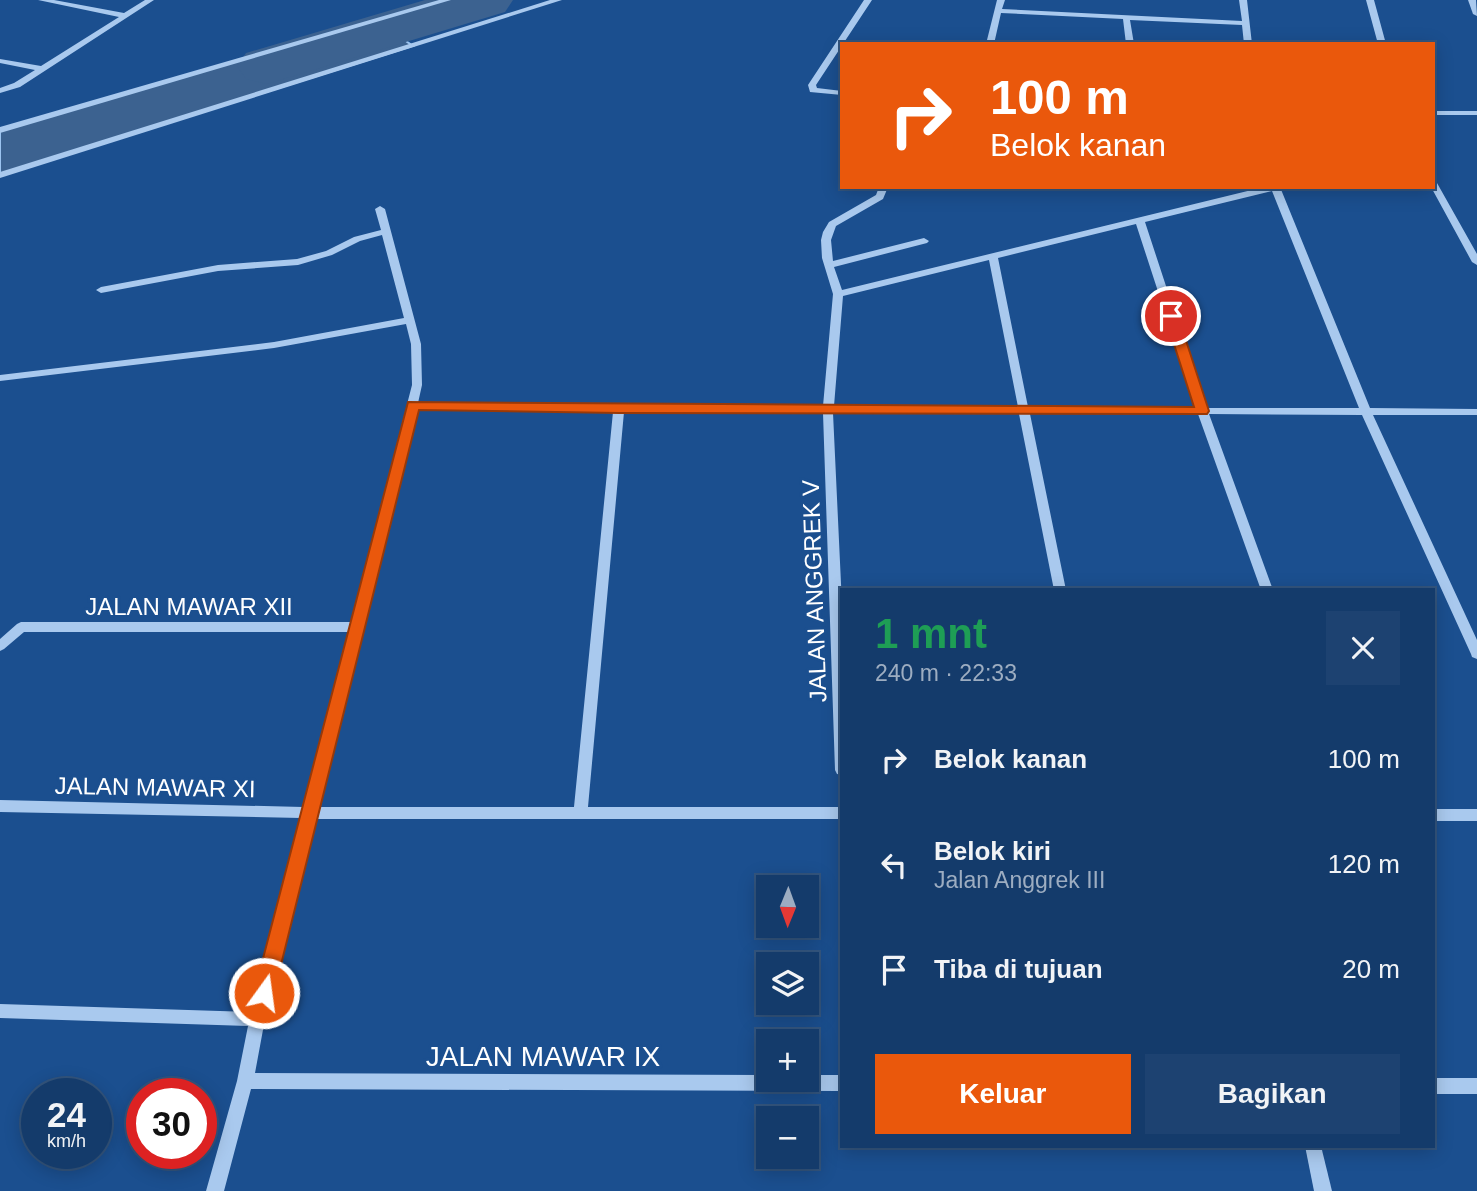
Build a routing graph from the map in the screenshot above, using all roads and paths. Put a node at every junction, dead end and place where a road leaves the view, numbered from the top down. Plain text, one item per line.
1 (42, 0) edge
2 (150, 0) edge
3 (447, 0) edge
4 (558, 0) edge
5 (868, 0) edge
6 (1001, 0) edge
7 (1243, 0) edge
8 (1370, 0) edge
9 (1472, 0) edge
10 (998, 11) junction
11 (1477, 14) edge
12 (126, 16) junction
13 (1126, 17) junction
14 (1246, 23) junction
15 (841, 42) edge
16 (990, 42) edge
17 (1130, 42) edge
18 (1248, 42) edge
19 (1381, 42) edge
20 (840, 43) edge
21 (0, 61) edge
22 (43, 69) junction
23 (0, 91) edge
24 (840, 93) edge
25 (1435, 113) edge
26 (1477, 113) edge
27 (0, 130) edge
28 (0, 175) edge
29 (1435, 187) edge
30 (883, 189) edge
31 (1267, 189) edge
32 (1276, 189) edge
33 (380, 209) dead end
34 (1140, 222) junction
35 (386, 231) junction
36 (924, 241) dead end
37 (993, 258) junction
38 (1477, 262) edge
39 (830, 265) junction
40 (101, 290) dead end
41 (838, 294) junction
42 (410, 320) junction
43 (0, 378) edge
44 (413, 405) junction
45 (619, 409) junction
46 (828, 410) junction
47 (1025, 410) junction
48 (1202, 411) junction
49 (1366, 412) junction
50 (1477, 412) edge
51 (1060, 588) edge
52 (1266, 588) edge
53 (357, 627) junction
54 (0, 646) edge
55 (1477, 654) edge
56 (840, 719) edge
57 (0, 806) edge
58 (310, 813) junction
59 (580, 813) junction
60 (840, 813) edge
61 (1435, 815) edge
62 (1477, 815) edge
63 (0, 1011) edge
64 (257, 1019) junction
65 (245, 1081) junction
66 (840, 1083) edge
67 (1435, 1086) edge
68 (1477, 1086) edge
69 (1313, 1148) edge
70 (215, 1191) edge
71 (1324, 1191) edge

1 - 12 street
2 - 12 street
3 - 27 street
4 - 28 street
5 - 15 street
6 - 10 street
7 - 14 street
8 - 19 street
9 - 11 street
10 - 13 street
10 - 16 street
12 - 22 street
13 - 14 street
13 - 17 street
14 - 18 street
20 - 24 street
21 - 22 street
22 - 23 street
25 - 26 street
29 - 38 street
30 - 39 street
31 - 34 street
32 - 49 street
33 - 35 street
34 - 37 street
34 - 48 street
35 - 40 street
35 - 42 street
36 - 39 street
37 - 41 street
37 - 47 street
39 - 41 street
41 - 46 street
42 - 43 street
42 - 44 street
44 - 45 street
44 - 53 street
45 - 46 street
45 - 59 street
46 - 47 street
46 - 56 street, JALAN ANGGREK V
47 - 48 street
47 - 51 street
48 - 49 street
48 - 52 street
49 - 50 street
49 - 55 street
53 - 54 street, JALAN MAWAR XII
53 - 58 street
57 - 58 street, JALAN MAWAR XI
58 - 59 street, JALAN MAWAR XI
58 - 64 street
59 - 60 street, JALAN MAWAR XI
61 - 62 street
63 - 64 street
64 - 65 street
65 - 66 street, JALAN MAWAR IX
65 - 70 street
67 - 68 street
69 - 71 street

